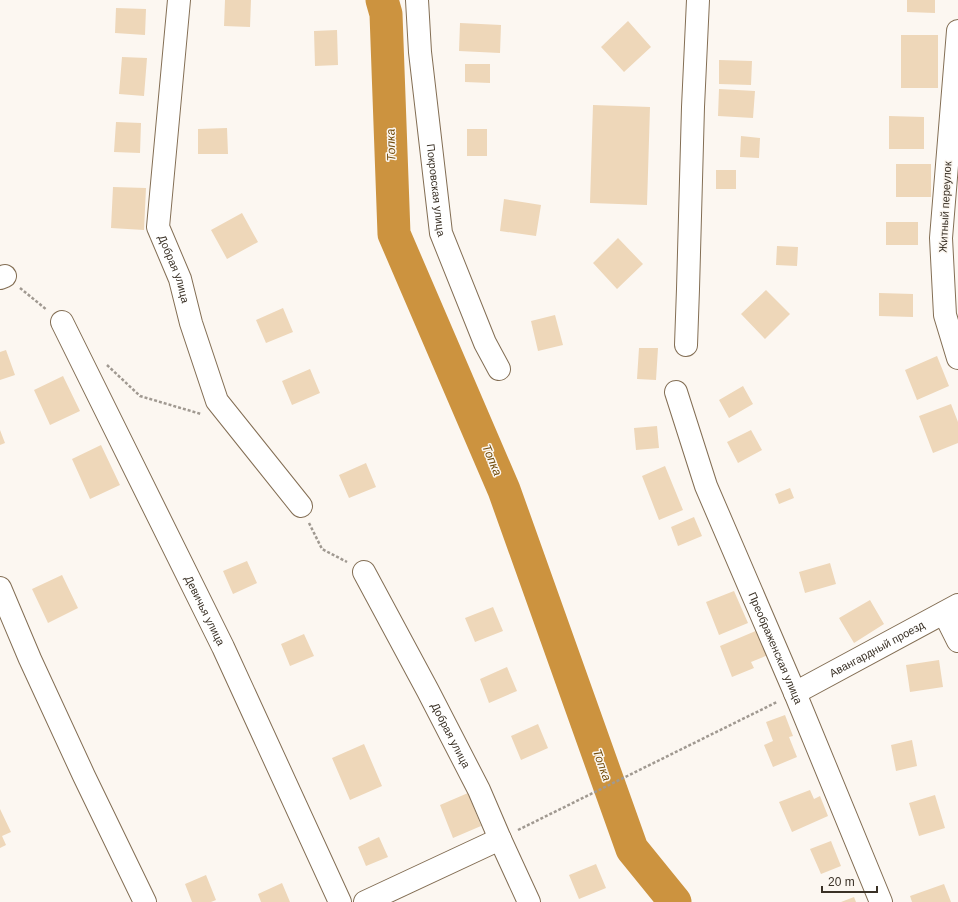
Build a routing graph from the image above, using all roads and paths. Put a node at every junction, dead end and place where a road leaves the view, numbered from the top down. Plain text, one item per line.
1 (179, 0) edge
2 (417, 0) edge
3 (698, 0) edge
4 (958, 31) edge
5 (62, 322) dead end
6 (686, 345) dead end
7 (958, 358) edge
8 (499, 369) dead end
9 (676, 392) dead end
10 (140, 396) dead end
11 (206, 416) dead end
12 (301, 506) joint
13 (364, 572) joint
14 (0, 588) edge
15 (951, 609) edge
16 (958, 641) edge
17 (795, 693) junction
18 (500, 839) junction
19 (145, 902) edge
20 (340, 902) edge
21 (364, 902) edge
22 (529, 902) edge
23 (881, 902) edge

1 - 12 street, Добрая улица
2 - 8 street, Покровская улица
3 - 6 street
4 - 7 street, Житный переулок
5 - 20 street, Девичья улица
9 - 17 street, Преображенская улица
10 - 11 path
12 - 13 path
13 - 18 street, Добрая улица
14 - 19 street
15 - 16 street
15 - 17 street, Авангардный проезд
17 - 18 path
17 - 23 street, Преображенская улица
18 - 21 street
18 - 22 street, Добрая улица

